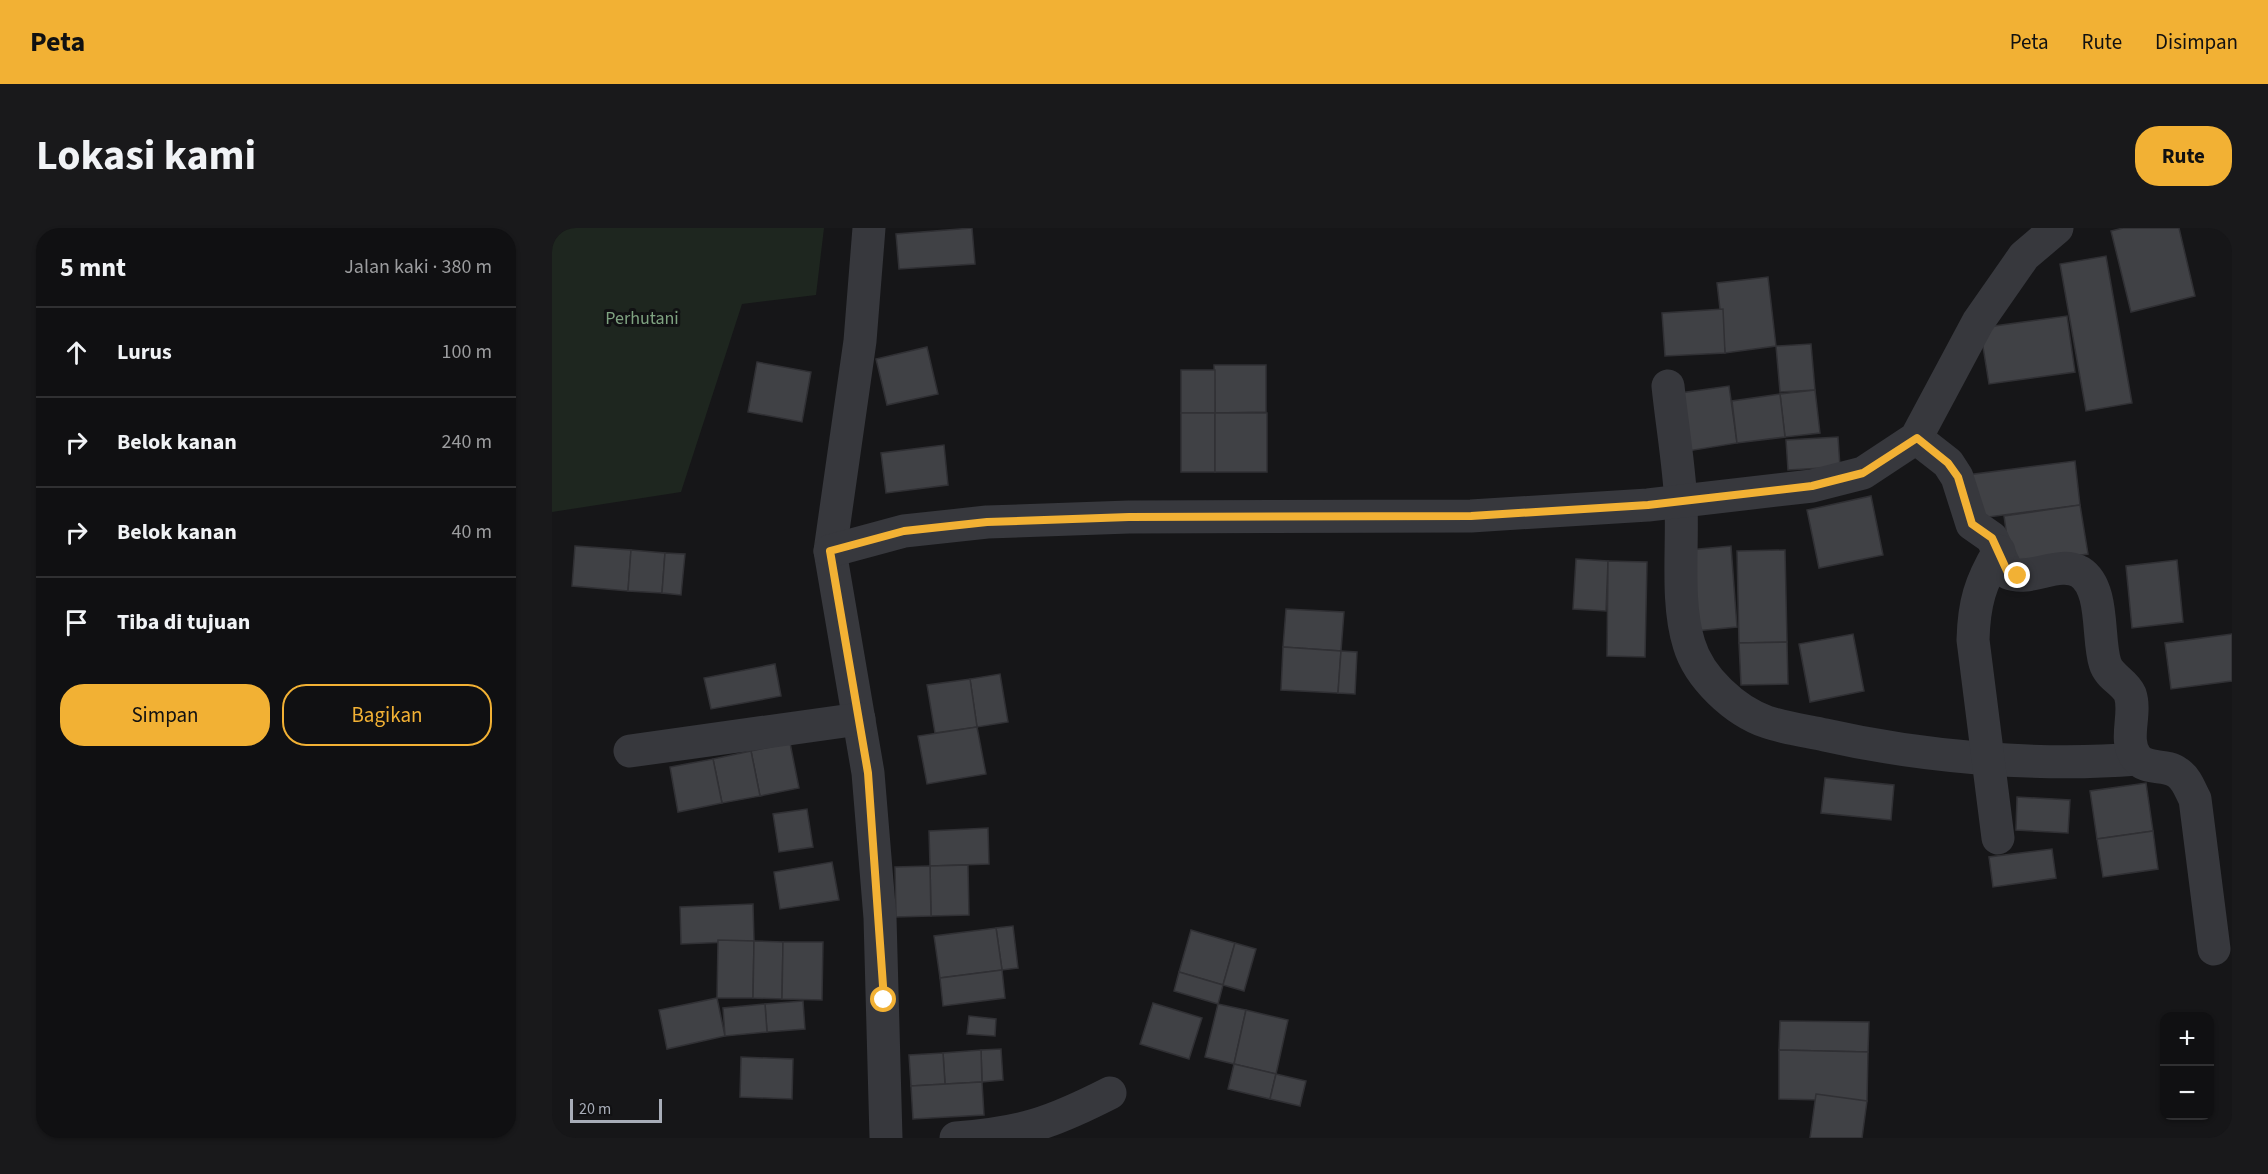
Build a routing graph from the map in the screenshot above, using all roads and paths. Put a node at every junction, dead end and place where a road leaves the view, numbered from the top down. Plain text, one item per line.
1 (869, 228) edge
2 (2057, 228) edge
3 (1668, 386) dead end
4 (1917, 438) junction
5 (1681, 501) junction
6 (830, 551) junction
7 (1999, 551) junction
8 (859, 719) junction
9 (630, 751) dead end
10 (1986, 757) junction
11 (2137, 759) junction
12 (1998, 838) dead end
13 (2214, 949) dead end
14 (1110, 1093) dead end
15 (886, 1138) edge
16 (956, 1138) edge

1 - 6 street
2 - 4 street
3 - 5 street
4 - 5 street
4 - 7 street
5 - 6 street
5 - 10 street
6 - 8 street
7 - 10 street
7 - 11 street
8 - 9 street
8 - 15 street
10 - 11 street
10 - 12 street
11 - 13 street
14 - 16 street

